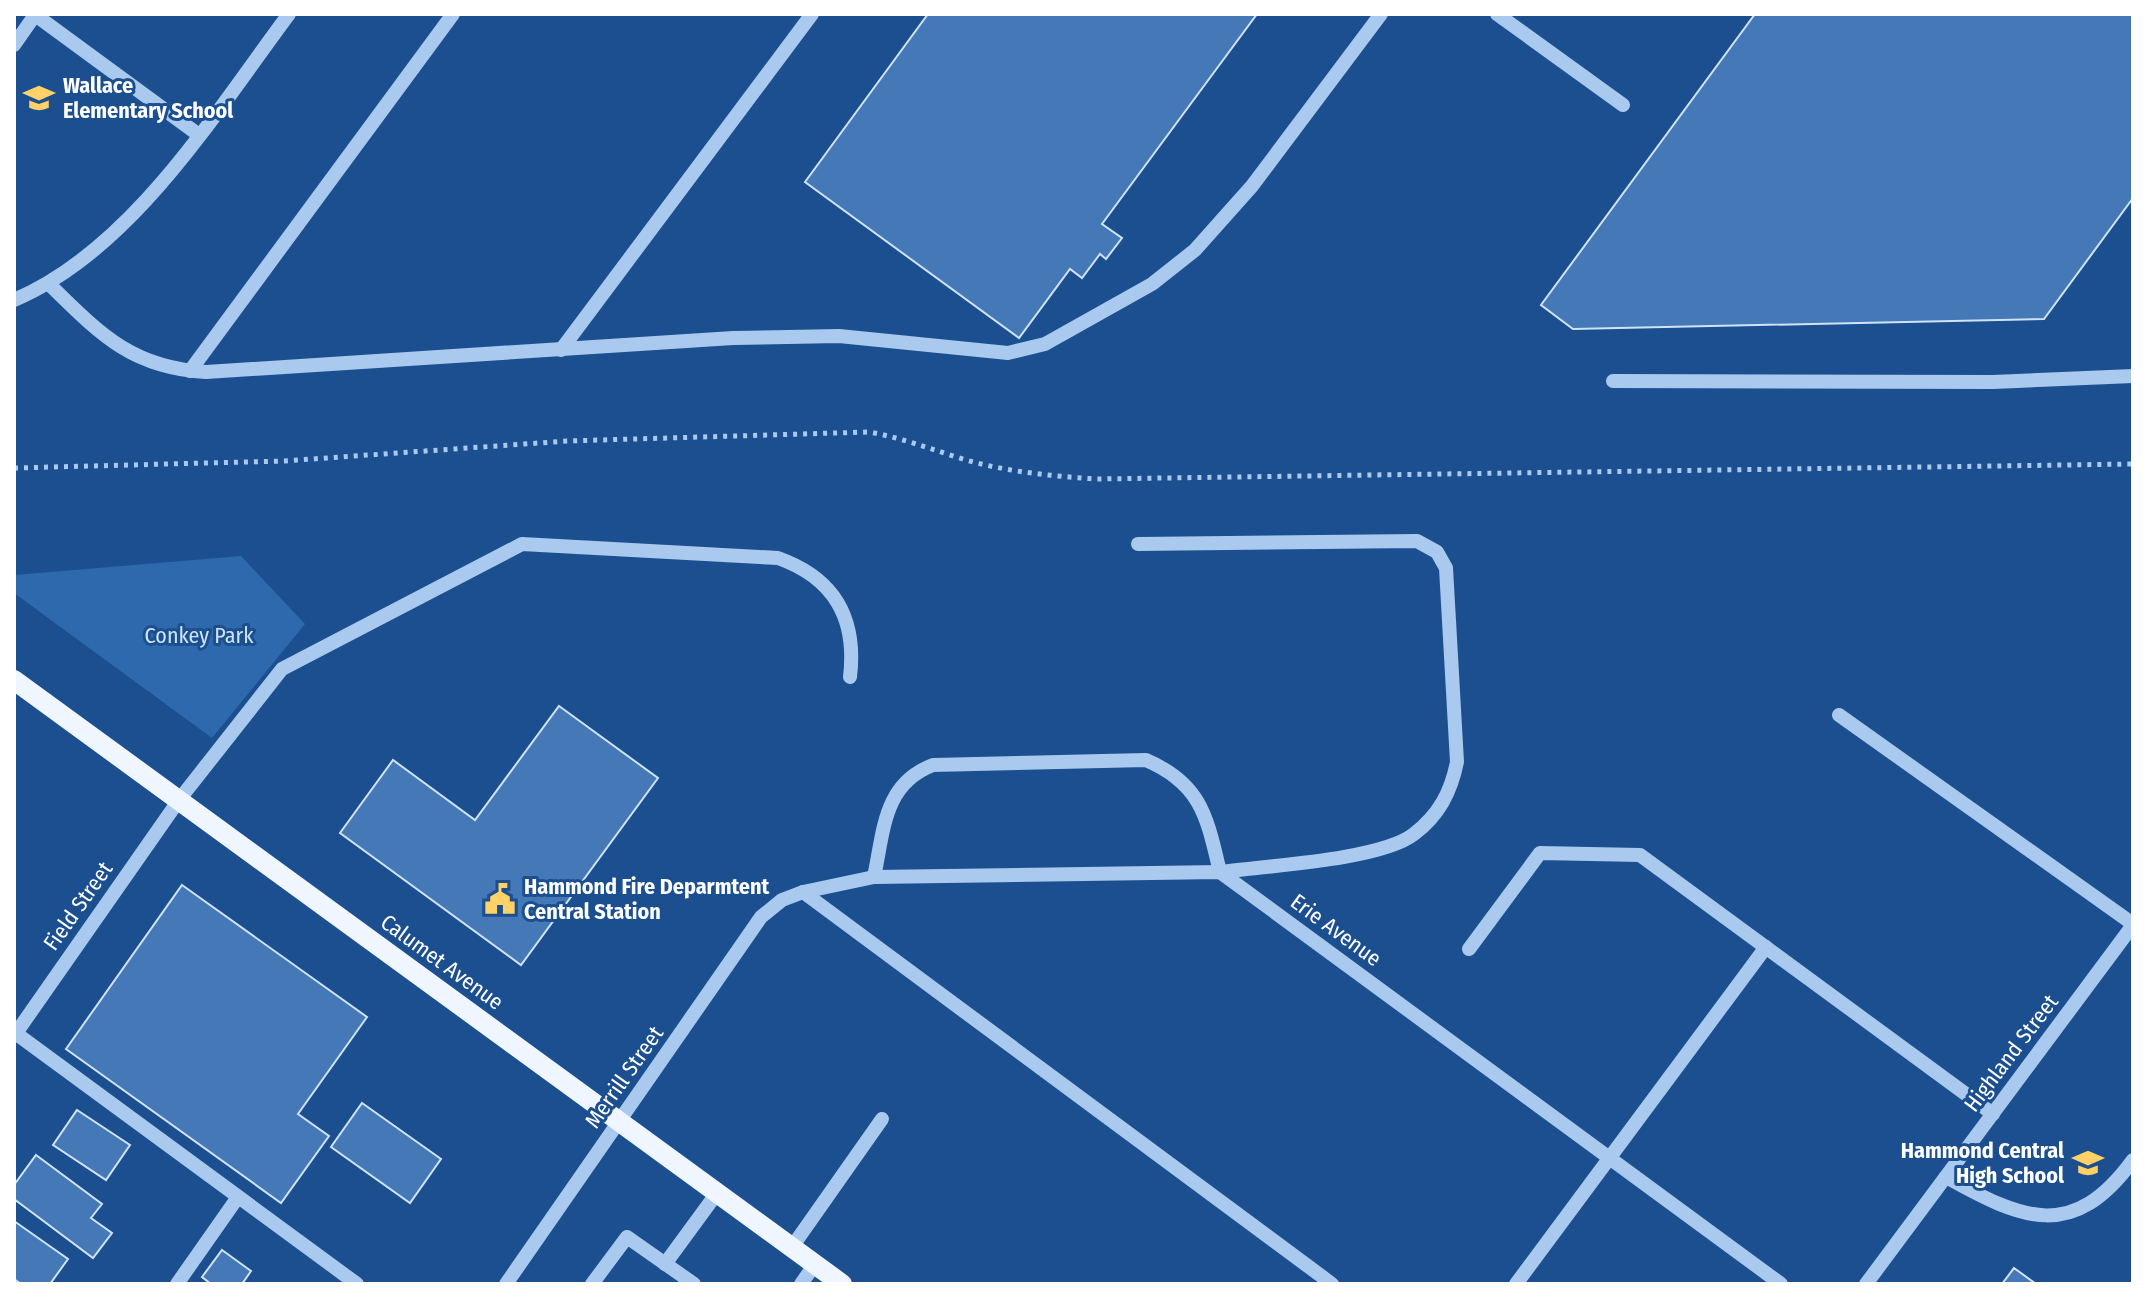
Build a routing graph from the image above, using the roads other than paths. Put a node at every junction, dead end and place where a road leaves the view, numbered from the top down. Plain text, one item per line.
1 (289, 14) edge
2 (453, 14) edge
3 (812, 14) edge
4 (1381, 14) edge
5 (1497, 14) edge
6 (35, 15) edge
7 (14, 45) edge
8 (1623, 105) dead end
9 (199, 135) junction
10 (50, 285) junction
11 (14, 300) edge
12 (561, 350) junction
13 (190, 371) junction
14 (2133, 376) edge
15 (1613, 381) dead end
16 (1138, 544) dead end
17 (850, 677) dead end
18 (16, 687) edge
19 (1839, 715) dead end
20 (179, 800) junction
21 (1220, 872) junction
22 (874, 877) junction
23 (803, 892) junction
24 (2133, 925) edge
25 (1766, 947) junction
26 (1469, 949) dead end
27 (15, 1034) edge
28 (1993, 1114) junction
29 (882, 1119) dead end
30 (620, 1122) junction
31 (1610, 1158) junction
32 (2133, 1160) edge
33 (1946, 1177) junction
34 (717, 1193) junction
35 (238, 1197) junction
36 (792, 1247) junction
37 (665, 1264) junction
38 (815, 1264) junction
39 (510, 1282) edge
40 (177, 1284) edge
41 (357, 1284) edge
42 (592, 1284) edge
43 (694, 1284) edge
44 (801, 1284) edge
45 (842, 1284) edge
46 (1332, 1284) edge
47 (1516, 1284) edge
48 (1781, 1284) edge
49 (1866, 1284) edge

1 - 9 street
2 - 13 street
3 - 12 street
4 - 12 street
5 - 8 street
6 - 7 street
6 - 9 street
9 - 10 street
10 - 11 street
10 - 13 street
12 - 13 street
14 - 15 street
16 - 21 street
17 - 20 street, Field Street
18 - 20 main road, Calumet Avenue
19 - 24 street
20 - 27 street, Field Street
20 - 30 main road, Calumet Avenue
21 - 22 street
21 - 22 street
21 - 31 street, Erie Avenue
22 - 23 street
23 - 30 street, Merrill Street
23 - 46 street
24 - 28 street, Highland Street
25 - 26 street
25 - 28 street
25 - 31 street
27 - 35 street
28 - 33 street, Highland Street
29 - 36 street
30 - 34 main road, Calumet Avenue
30 - 39 street, Merrill Street
31 - 47 street
31 - 48 street, Erie Avenue
32 - 33 street
33 - 49 street, Highland Street
34 - 36 main road, Calumet Avenue
34 - 37 street
35 - 40 street
35 - 41 street
36 - 38 main road, Calumet Avenue
37 - 42 street
37 - 43 street
38 - 44 street
38 - 45 main road, Calumet Avenue

